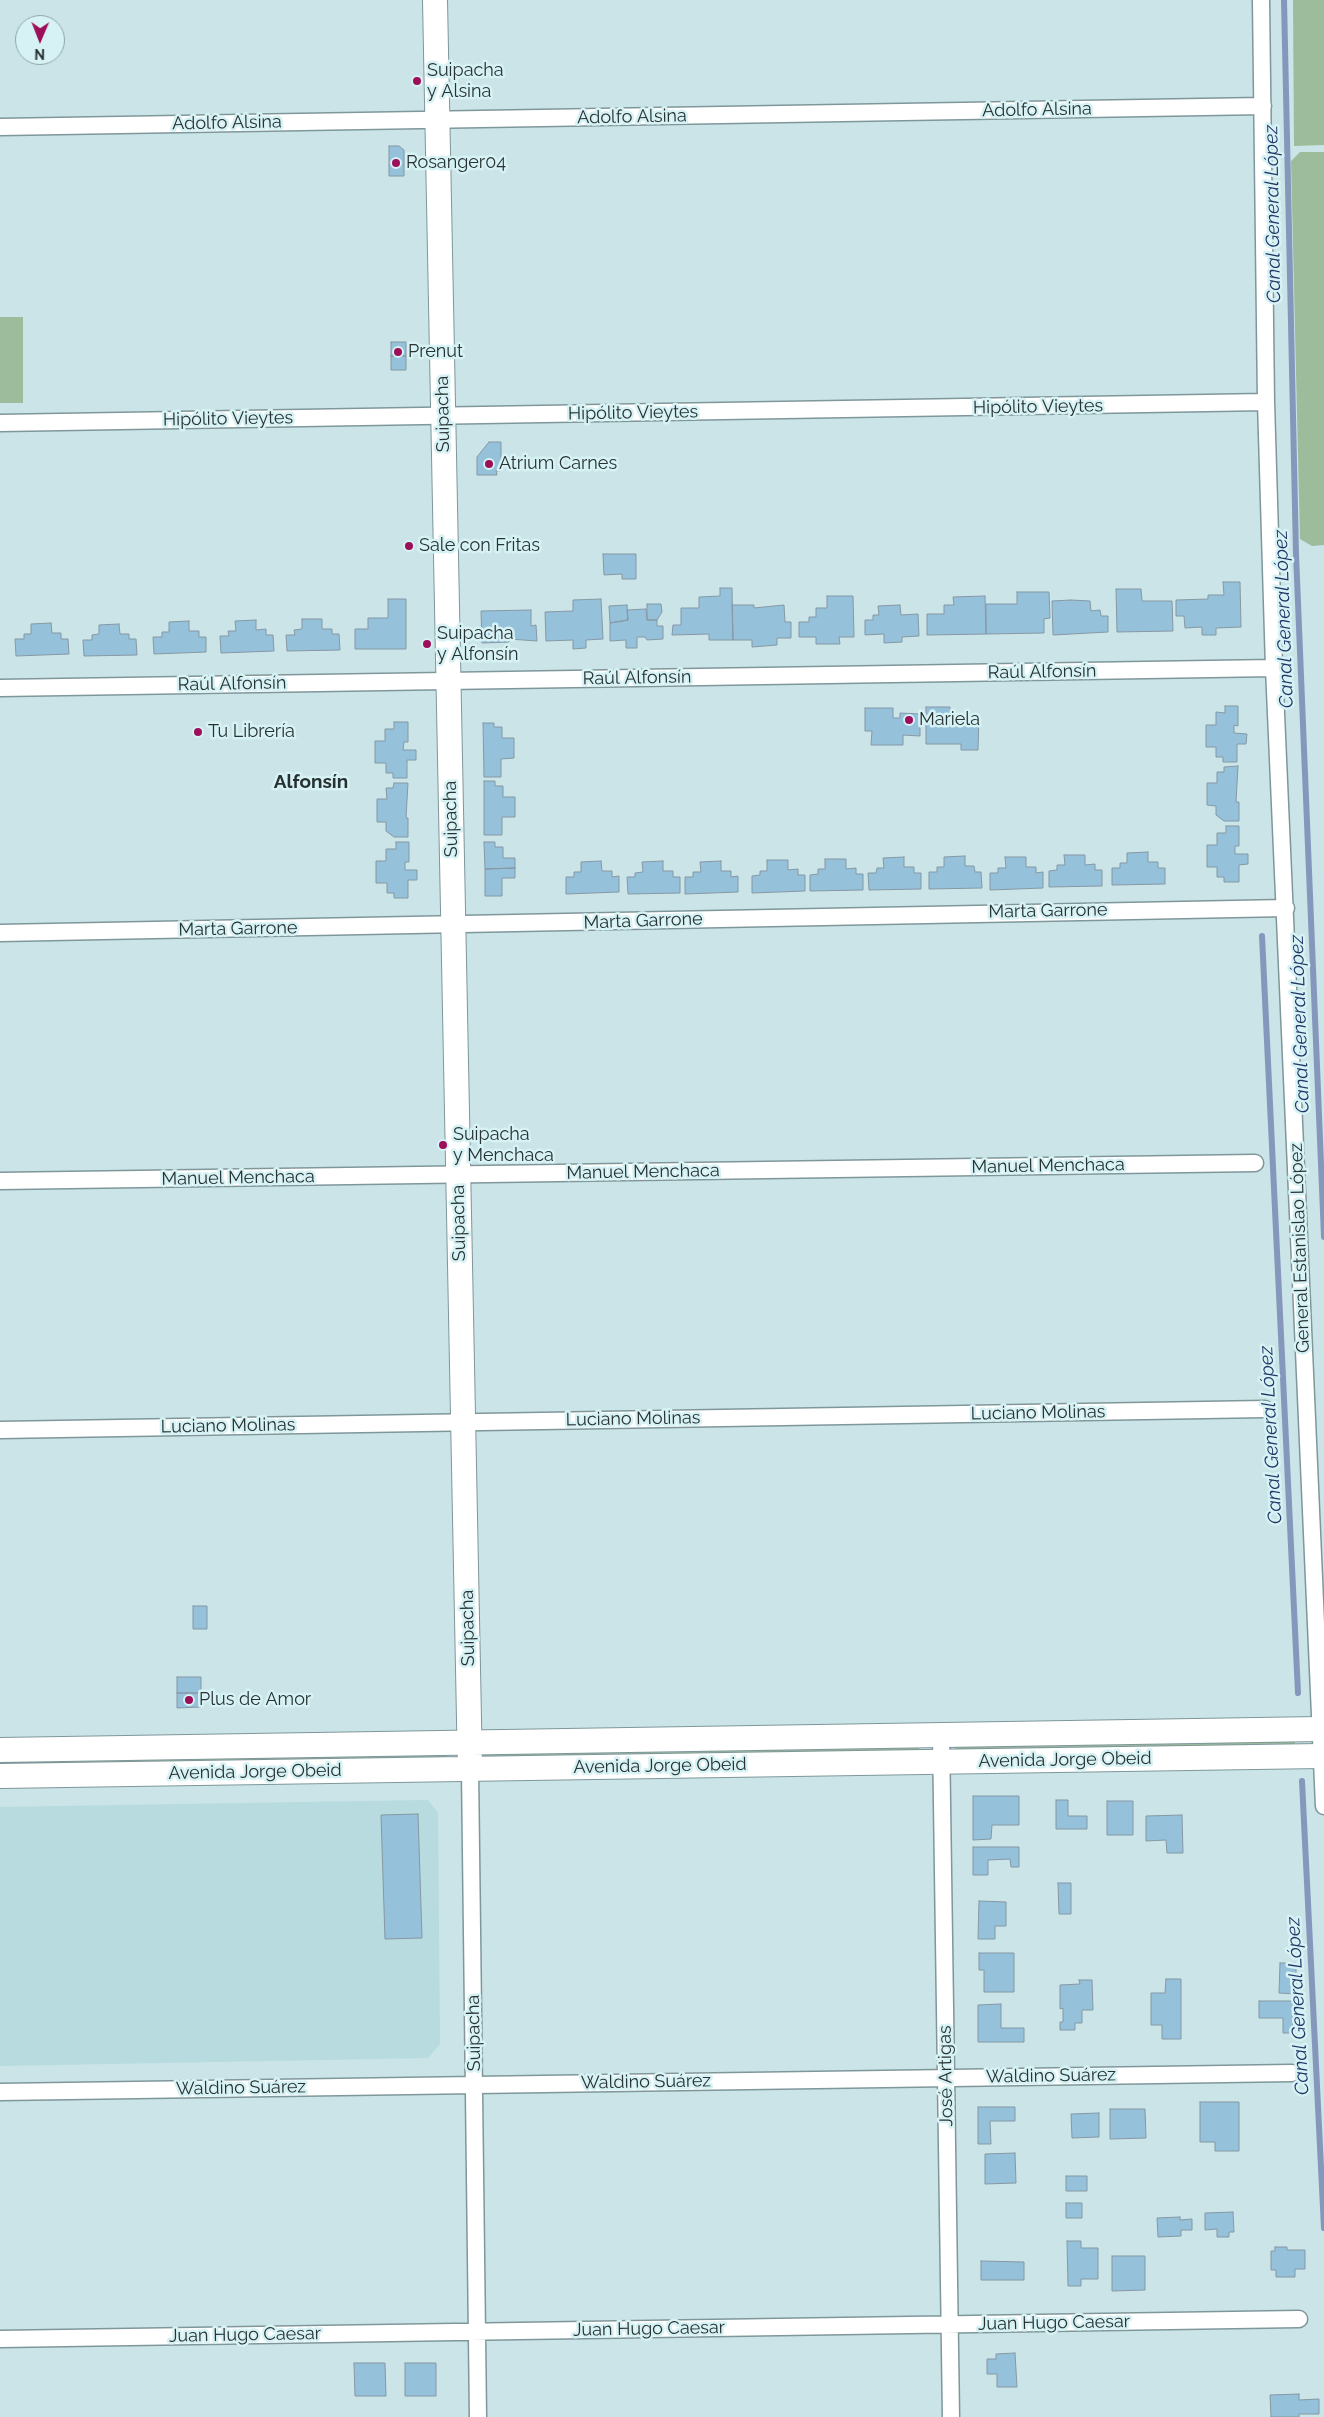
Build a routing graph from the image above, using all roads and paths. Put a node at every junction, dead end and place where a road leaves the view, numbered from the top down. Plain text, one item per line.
1 (435, 0) edge
2 (1261, 0) edge
3 (1264, 106) junction
4 (437, 120) junction
5 (0, 127) edge
6 (1266, 402) junction
7 (443, 416) junction
8 (0, 423) edge
9 (1274, 668) junction
10 (448, 681) junction
11 (0, 688) edge
12 (1286, 908) junction
13 (453, 926) junction
14 (0, 933) edge
15 (1255, 1163) dead end
16 (458, 1174) junction
17 (0, 1181) edge
18 (1265, 1409) dead end
19 (464, 1422) junction
20 (0, 1430) edge
21 (1320, 1729) junction
22 (941, 1735) junction
23 (470, 1743) junction
24 (0, 1750) edge
25 (1321, 1756) junction
26 (941, 1762) junction
27 (470, 1769) junction
28 (0, 1776) edge
29 (1324, 1806) edge
30 (1292, 2072) dead end
31 (946, 2078) junction
32 (474, 2085) junction
33 (0, 2092) edge
34 (1299, 2319) dead end
35 (950, 2324) junction
36 (477, 2331) junction
37 (0, 2339) edge
38 (478, 2417) edge
39 (951, 2417) edge

1 - 4 main road, Suipacha
2 - 3 street, General Estanislao López
3 - 4 street, Adolfo Alsina
3 - 6 street, General Estanislao López
4 - 5 street, Adolfo Alsina
4 - 7 main road, Suipacha
6 - 7 street, Hipólito Vieytes
6 - 9 street, General Estanislao López
7 - 8 street, Hipólito Vieytes
7 - 10 main road, Suipacha
9 - 10 street, Raúl Alfonsín
9 - 12 street, General Estanislao López
10 - 11 street, Raúl Alfonsín
10 - 13 main road, Suipacha
12 - 13 street, Marta Garrone
12 - 21 street, General Estanislao López
13 - 14 street, Marta Garrone
13 - 16 main road, Suipacha
15 - 16 street, Manuel Menchaca
16 - 17 street, Manuel Menchaca
16 - 19 main road, Suipacha
18 - 19 street, Luciano Molinas
19 - 20 street, Luciano Molinas
19 - 23 main road, Suipacha
21 - 22 main road, Avenida Jorge Obeid
21 - 25 street, General Estanislao López
22 - 23 main road, Avenida Jorge Obeid
22 - 26 street, José Artigas
23 - 24 main road, Avenida Jorge Obeid
23 - 27 main road, Suipacha
25 - 26 main road, Avenida Jorge Obeid
25 - 29 street, General Estanislao López
26 - 27 main road, Avenida Jorge Obeid
26 - 31 street, José Artigas
27 - 28 main road, Avenida Jorge Obeid
27 - 32 street, Suipacha
30 - 31 street, Waldino Suárez
31 - 32 street, Waldino Suárez
31 - 35 street, José Artigas
32 - 33 street, Waldino Suárez
32 - 36 street, Suipacha
34 - 35 street, Juan Hugo Caesar
35 - 36 street, Juan Hugo Caesar
35 - 39 street, José Artigas
36 - 37 street, Juan Hugo Caesar
36 - 38 street, Suipacha

